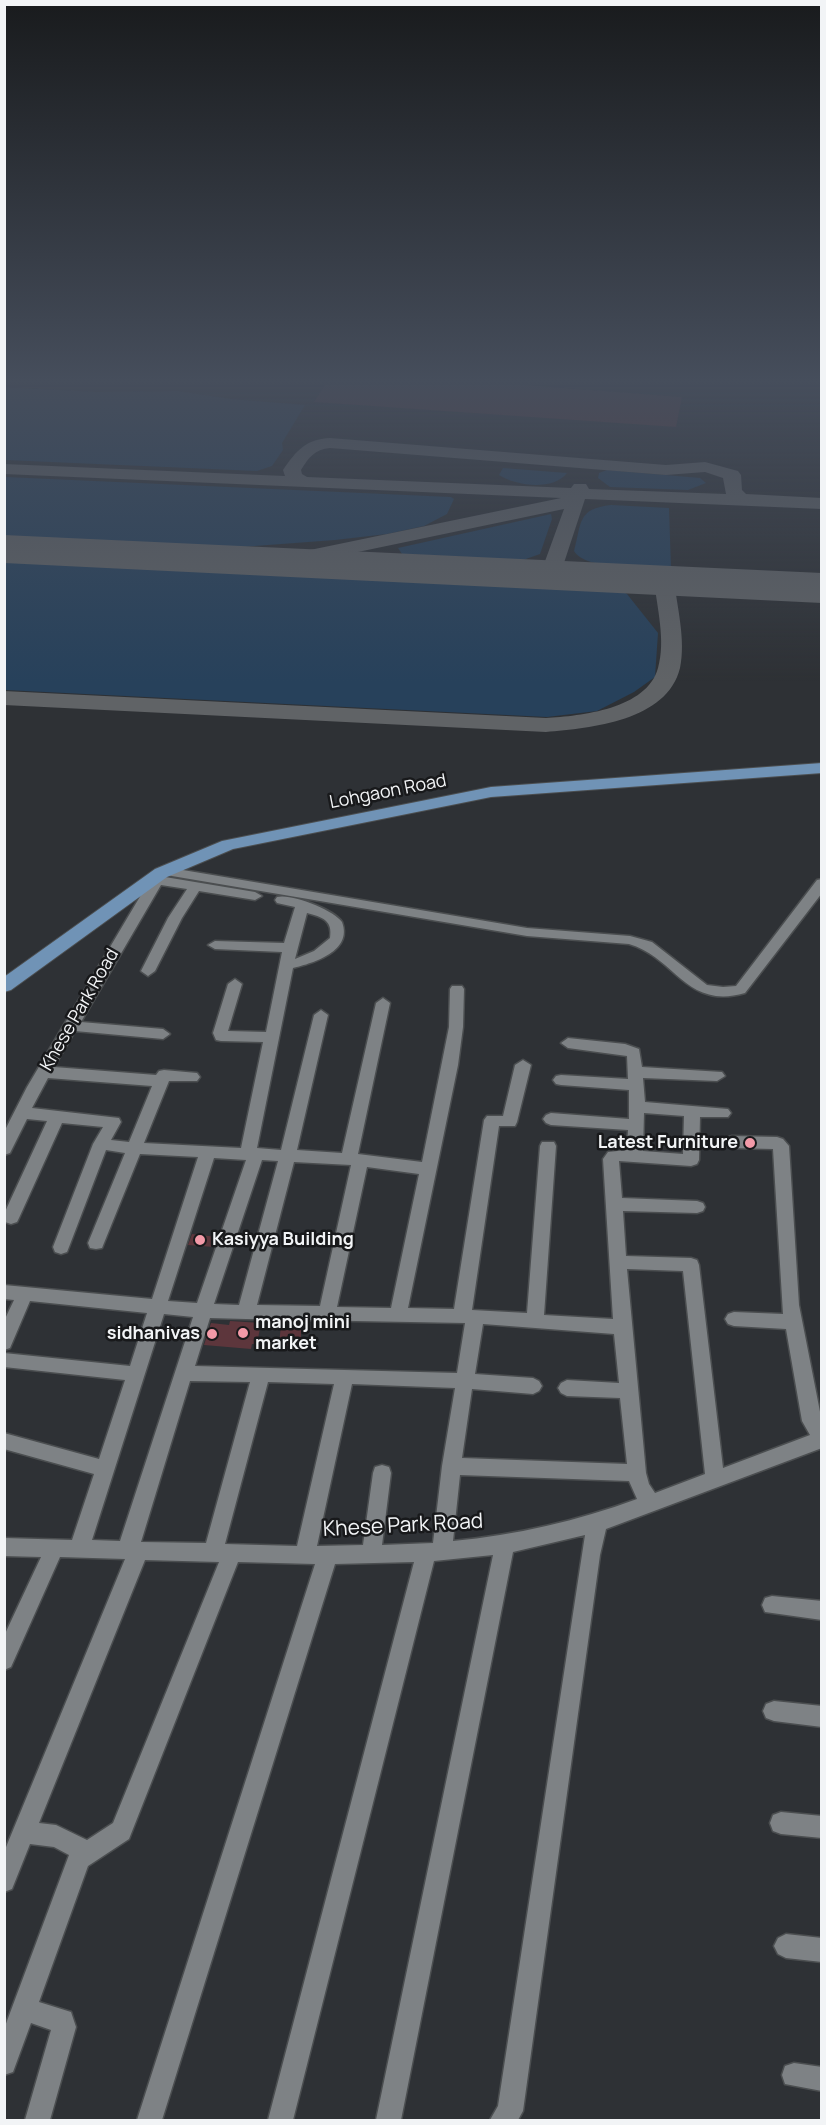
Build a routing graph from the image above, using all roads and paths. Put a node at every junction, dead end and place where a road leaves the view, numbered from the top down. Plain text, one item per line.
1 (822, 768) edge
2 (161, 875) junction
3 (822, 883) edge
4 (195, 887) junction
5 (302, 908) junction
6 (215, 945) dead end
7 (290, 948) junction
8 (287, 965) junction
9 (148, 971) dead end
10 (235, 984) dead end
11 (4, 986) edge
12 (457, 989) dead end
13 (382, 1003) dead end
14 (321, 1015) dead end
15 (70, 1026) junction
16 (163, 1034) dead end
17 (273, 1037) junction
18 (568, 1043) dead end
19 (523, 1065) dead end
20 (44, 1072) junction
21 (717, 1076) dead end
22 (192, 1077) dead end
23 (636, 1078) junction
24 (561, 1080) dead end
25 (161, 1082) junction
26 (636, 1107) junction
27 (692, 1110) junction
28 (22, 1113) junction
29 (723, 1113) dead end
30 (57, 1116) junction
31 (551, 1119) dead end
32 (635, 1125) junction
33 (732, 1142) dead end
34 (101, 1144) junction
35 (548, 1146) dead end
36 (134, 1148) junction
37 (4, 1149) edge
38 (208, 1152) junction
39 (252, 1154) junction
40 (287, 1156) junction
41 (635, 1156) junction
42 (354, 1160) junction
43 (430, 1169) junction
44 (613, 1204) junction
45 (697, 1207) dead end
46 (11, 1218) dead end
47 (96, 1243) dead end
48 (61, 1247) dead end
49 (618, 1262) junction
50 (4, 1292) edge
51 (25, 1294) junction
52 (158, 1308) junction
53 (204, 1311) junction
54 (246, 1312) junction
55 (327, 1312) junction
56 (398, 1314) junction
57 (469, 1316) junction
58 (734, 1319) dead end
59 (535, 1321) junction
60 (793, 1322) junction
61 (622, 1327) junction
62 (4, 1343) edge
63 (4, 1360) edge
64 (185, 1373) junction
65 (136, 1374) junction
66 (261, 1374) junction
67 (345, 1376) junction
68 (464, 1380) junction
69 (532, 1386) dead end
70 (567, 1388) dead end
71 (628, 1391) junction
72 (821, 1440) edge
73 (4, 1441) edge
74 (451, 1466) junction
75 (105, 1469) junction
76 (382, 1473) dead end
77 (637, 1473) junction
78 (715, 1479) junction
79 (650, 1502) junction
80 (597, 1523) junction
81 (505, 1545) junction
82 (4, 1547) edge
83 (54, 1549) junction
84 (79, 1549) junction
85 (133, 1550) junction
86 (434, 1552) junction
87 (222, 1553) junction
88 (328, 1554) junction
89 (305, 1555) junction
90 (371, 1555) junction
91 (772, 1605) dead end
92 (822, 1611) edge
93 (4, 1660) edge
94 (774, 1711) dead end
95 (822, 1717) edge
96 (781, 1822) dead end
97 (822, 1827) edge
98 (24, 1832) junction
99 (86, 1851) junction
100 (4, 1881) edge
101 (786, 1946) dead end
102 (822, 1950) edge
103 (24, 2009) junction
104 (4, 2063) edge
105 (795, 2075) dead end
106 (822, 2079) edge
107 (38, 2121) edge
108 (150, 2121) edge
109 (281, 2121) edge
110 (389, 2121) edge
111 (503, 2121) edge

1 - 2 main road, Lohgaon Road
2 - 3 street
2 - 4 street
2 - 11 main road, Lohgaon Road
2 - 15 street, Khese Park Road
4 - 5 street
4 - 9 street
5 - 7 street
5 - 8 street
6 - 7 street
7 - 8 street
8 - 17 street
10 - 17 street
12 - 43 street
13 - 42 street
14 - 40 street
15 - 16 street
15 - 20 street, Khese Park Road
17 - 39 street
18 - 23 street
19 - 57 street
20 - 25 street
20 - 28 street, Khese Park Road
21 - 23 street
22 - 25 street
23 - 24 street
23 - 26 street
25 - 36 street
26 - 27 street
26 - 32 street
27 - 29 street
27 - 41 street
28 - 30 street
28 - 37 street, Khese Park Road
30 - 34 street
30 - 46 street
31 - 32 street
32 - 41 street
33 - 60 street
34 - 36 street
34 - 48 street
35 - 59 street
36 - 38 street
36 - 47 street
38 - 39 street
38 - 52 street
39 - 40 street
39 - 53 street
40 - 42 street
40 - 54 street
41 - 44 street
42 - 43 street
42 - 55 street
43 - 56 street
44 - 45 street
44 - 49 street
49 - 61 street
49 - 78 street
50 - 51 street
51 - 52 street
51 - 62 street
52 - 53 street
52 - 65 street
53 - 54 street
53 - 64 street
54 - 55 street
55 - 56 street
56 - 57 street
57 - 59 street
57 - 68 street
58 - 60 street
59 - 61 street
60 - 72 street
61 - 71 street
63 - 65 street
64 - 66 street
64 - 85 street
65 - 75 street
66 - 67 street
66 - 87 street
67 - 68 street
67 - 89 street
68 - 69 street
68 - 74 street
70 - 71 street
71 - 77 street
72 - 78 street, Khese Park Road
73 - 75 street
74 - 77 street
74 - 86 street
75 - 84 street
76 - 90 street
77 - 79 street
78 - 79 street, Khese Park Road
79 - 80 street, Khese Park Road
80 - 81 street, Khese Park Road
80 - 111 street
81 - 86 street, Khese Park Road
81 - 110 street
82 - 83 street, Khese Park Road
83 - 84 street, Khese Park Road
83 - 93 street
84 - 85 street, Khese Park Road
85 - 87 street, Khese Park Road
85 - 98 street
86 - 90 street, Khese Park Road
86 - 109 street
87 - 89 street, Khese Park Road
87 - 99 street
88 - 89 street, Khese Park Road
88 - 90 street, Khese Park Road
88 - 108 street
91 - 92 street
94 - 95 street
96 - 97 street
98 - 99 street
98 - 100 street
99 - 103 street
101 - 102 street
103 - 104 street
103 - 107 street
105 - 106 street

